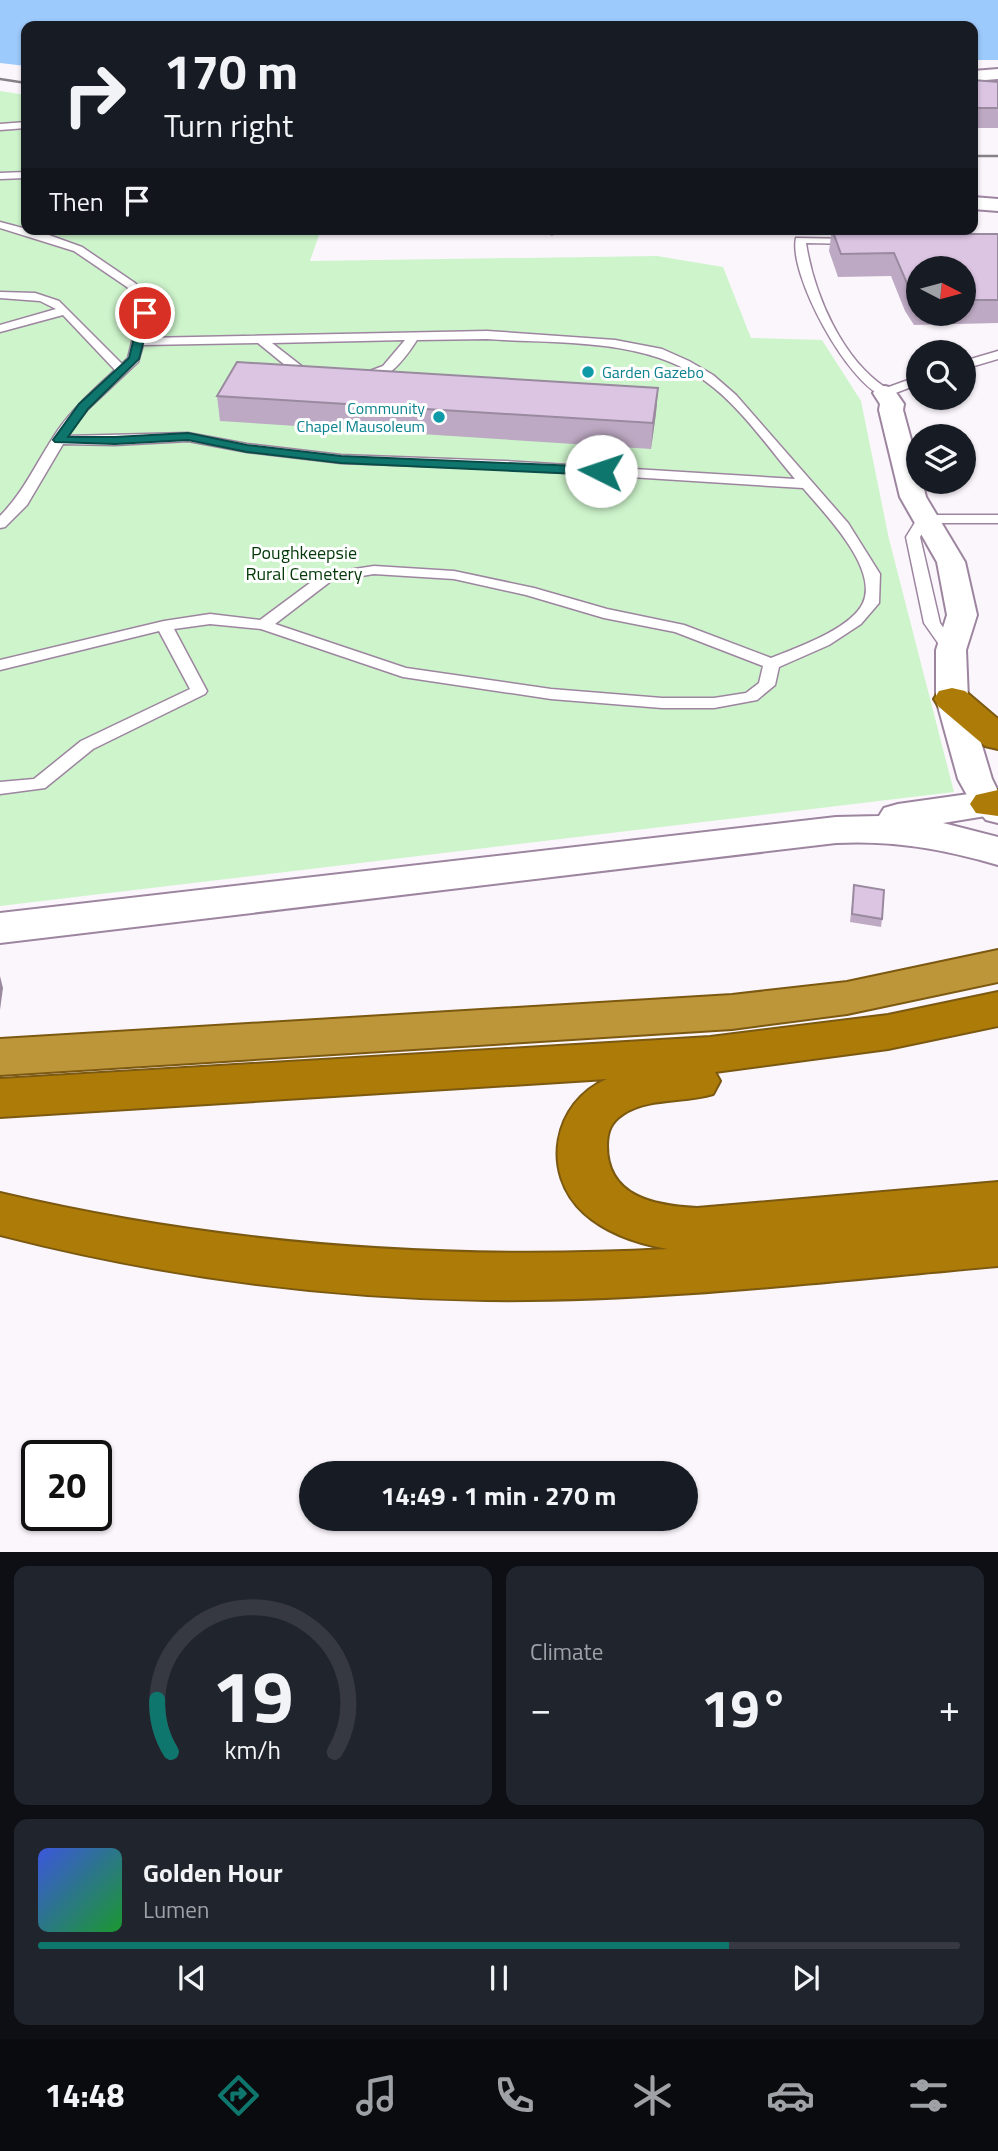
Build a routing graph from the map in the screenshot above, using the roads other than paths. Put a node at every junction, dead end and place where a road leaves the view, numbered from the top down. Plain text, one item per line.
1 (998, 75) edge
2 (978, 76) edge
3 (21, 125) edge
4 (0, 127) edge
5 (21, 175) edge
6 (0, 176) edge
7 (978, 203) edge
8 (998, 205) edge
9 (21, 219) edge
10 (0, 224) edge
11 (21, 228) edge
12 (47, 235) edge
13 (859, 241) edge
14 (0, 295) edge
15 (63, 311) junction
16 (0, 329) edge
17 (415, 335) junction
18 (260, 339) junction
19 (139, 342) junction
20 (998, 355) edge
21 (976, 361) edge
22 (121, 370) junction
23 (326, 376) edge
24 (350, 378) edge
25 (906, 385) edge
26 (885, 393) junction
27 (59, 440) junction
28 (804, 484) junction
29 (924, 519) junction
30 (998, 519) edge
31 (0, 524) edge
32 (263, 625) junction
33 (164, 626) junction
34 (771, 664) junction
35 (0, 665) edge
36 (952, 699) junction
37 (998, 738) edge
38 (0, 788) edge
39 (995, 806) edge
40 (836, 830) junction
41 (998, 851) edge
42 (0, 928) edge
43 (998, 966) edge
44 (998, 1010) edge
45 (0, 1057) edge
46 (0, 1098) edge
47 (998, 1203) edge
48 (0, 1214) edge
49 (998, 1244) edge

1 - 2 street
3 - 4 lane
5 - 6 lane
7 - 8 street
9 - 10 lane
10 - 11 lane
12 - 19 lane
13 - 26 lane
14 - 15 lane
15 - 16 lane
15 - 22 lane
17 - 18 lane
17 - 24 lane
17 - 28 lane
18 - 19 lane
18 - 23 lane
19 - 22 lane
20 - 21 lane
22 - 27 lane
25 - 26 lane
26 - 29 street
27 - 28 lane
27 - 31 lane
28 - 34 lane
29 - 30 lane
29 - 36 street
32 - 33 lane
32 - 34 lane
32 - 34 lane
33 - 35 lane
33 - 38 lane
36 - 37 highway
36 - 39 street
39 - 40 street
40 - 41 street
40 - 42 street
43 - 45 highway
44 - 46 highway
44 - 47 highway
48 - 49 highway

